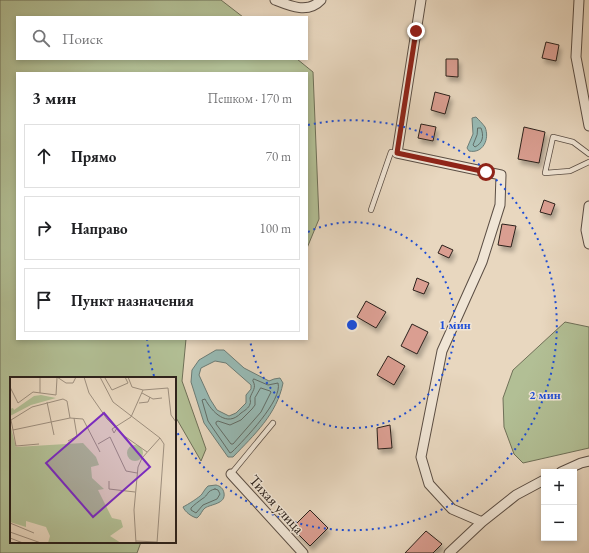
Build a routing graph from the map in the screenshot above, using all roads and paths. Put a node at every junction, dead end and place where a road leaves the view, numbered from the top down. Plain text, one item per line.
1 (275, 0) edge
2 (320, 0) edge
3 (421, 0) edge
4 (579, 0) edge
5 (589, 126) edge
6 (397, 153) junction
7 (589, 154) edge
8 (589, 162) edge
9 (589, 206) edge
10 (371, 210) dead end
11 (589, 244) edge
12 (273, 423) dead end
13 (589, 462) edge
14 (568, 469) edge
15 (231, 474) joint
16 (541, 482) edge
17 (482, 522) junction
18 (303, 553) edge
19 (449, 553) edge

1 - 2 street
3 - 6 street
4 - 5 street
6 - 10 lane
6 - 17 street
7 - 8 lane
9 - 11 street
12 - 15 lane
13 - 14 street
15 - 18 street, Тихая улица
16 - 17 street
17 - 19 street

